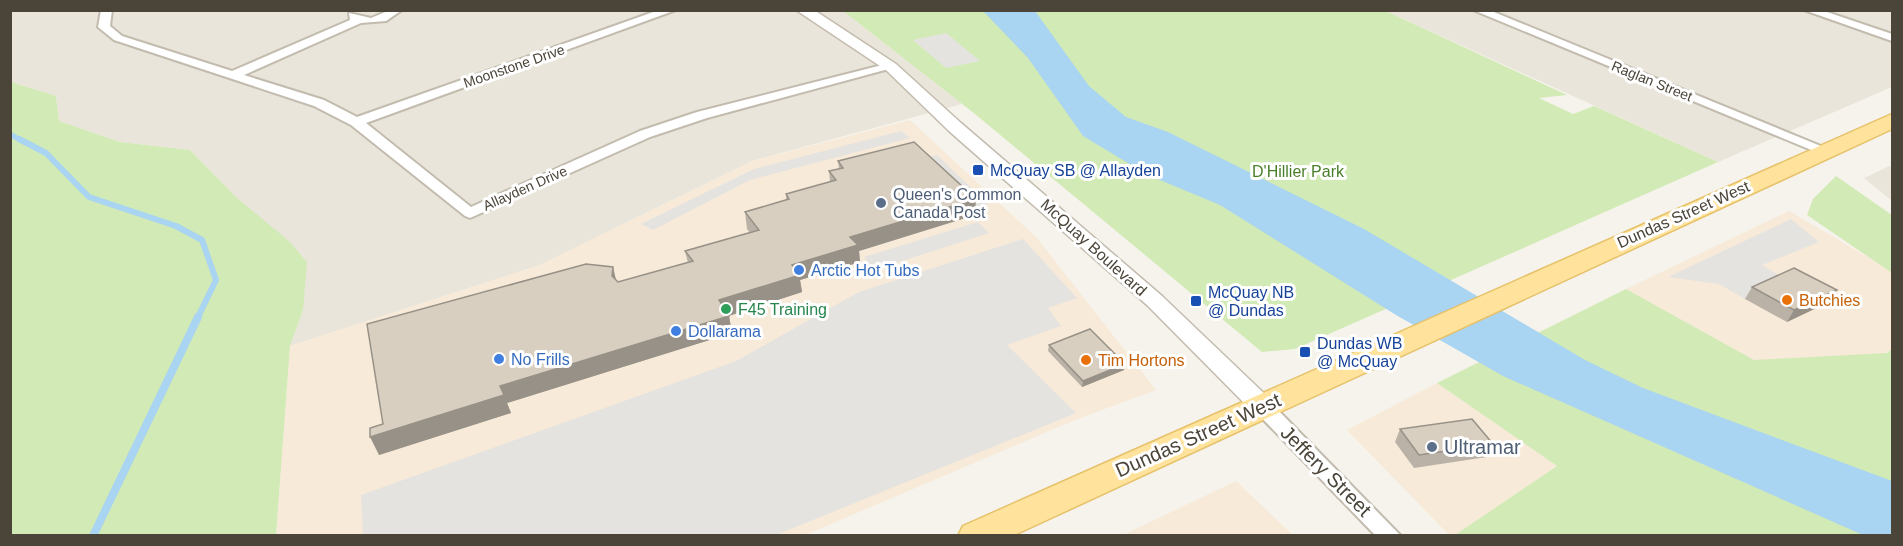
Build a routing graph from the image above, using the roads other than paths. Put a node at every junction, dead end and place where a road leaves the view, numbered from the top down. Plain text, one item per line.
1 (107, 10) edge
2 (397, 10) edge
3 (670, 10) edge
4 (804, 10) edge
5 (1478, 10) edge
6 (1809, 10) edge
7 (359, 15) edge
8 (1893, 38) edge
9 (890, 67) junction
10 (233, 75) junction
11 (1893, 121) edge
12 (356, 122) junction
13 (1826, 151) junction
14 (1263, 406) junction
15 (976, 536) edge
16 (1390, 536) edge

1 - 10 street, Allayden Drive
2 - 7 street
3 - 12 street, Moonstone Drive
4 - 9 street, McQuay Boulevard
5 - 13 street, Raglan Street
6 - 8 street
7 - 10 street
9 - 12 street, Allayden Drive
9 - 14 street, McQuay Boulevard
10 - 12 street, Allayden Drive
11 - 13 main road, Dundas Street West
13 - 14 main road, Dundas Street West
14 - 15 main road, Dundas Street West
14 - 16 street, Jeffery Street

